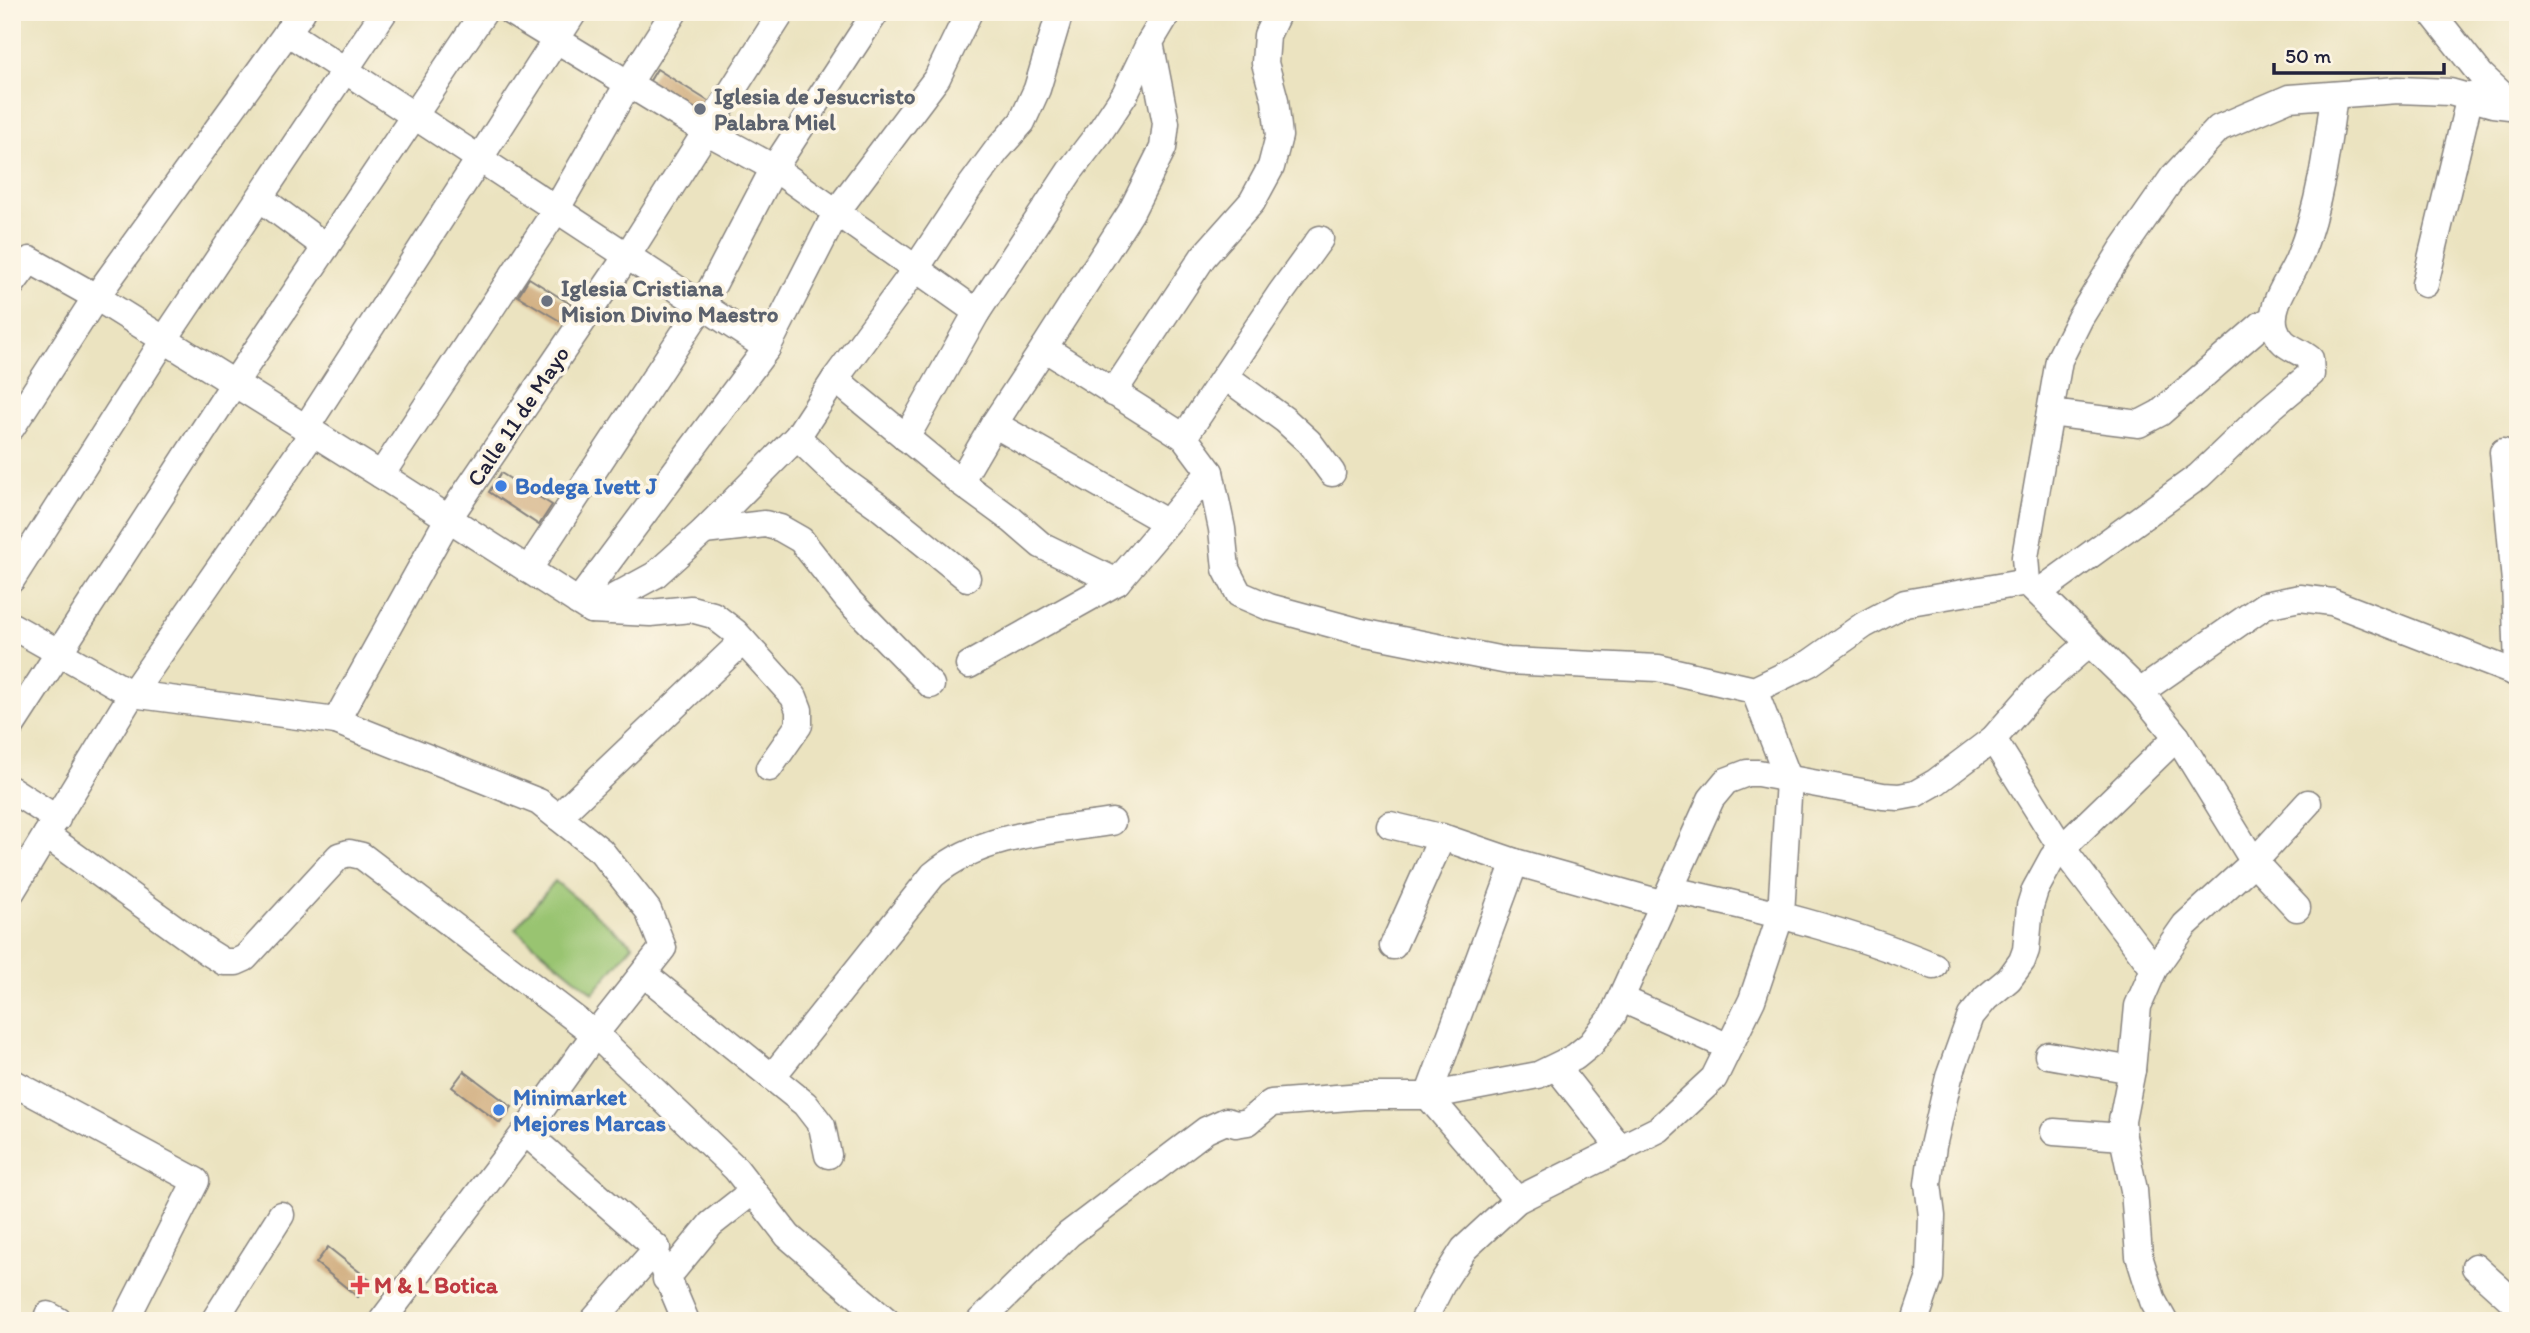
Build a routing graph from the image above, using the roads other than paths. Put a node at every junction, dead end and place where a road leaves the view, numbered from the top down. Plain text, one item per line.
1 (384, 12) edge
2 (485, 12) edge
3 (511, 12) edge
4 (574, 12) edge
5 (674, 12) edge
6 (782, 12) edge
7 (876, 12) edge
8 (970, 12) edge
9 (1060, 12) edge
10 (1168, 12) edge
11 (1278, 12) edge
12 (2431, 12) edge
13 (294, 22) edge
14 (557, 39) junction
15 (1150, 42) junction
16 (345, 71) junction
17 (628, 84) junction
18 (2334, 95) junction
19 (2470, 96) junction
20 (2517, 108) edge
21 (414, 116) junction
22 (706, 131) junction
23 (478, 158) junction
24 (774, 168) junction
25 (260, 198) junction
26 (556, 210) junction
27 (837, 211) junction
28 (1320, 239) dead end
29 (326, 247) junction
30 (627, 256) junction
31 (915, 270) junction
32 (12, 284) edge
33 (2426, 284) dead end
34 (96, 298) junction
35 (702, 306) junction
36 (977, 312) junction
37 (2273, 319) junction
38 (164, 340) junction
39 (767, 348) junction
40 (1044, 348) junction
41 (1226, 377) junction
42 (835, 379) junction
43 (233, 385) junction
44 (1113, 393) junction
45 (2050, 413) junction
46 (994, 424) junction
47 (12, 427) edge
48 (308, 431) junction
49 (797, 437) junction
50 (1184, 437) junction
51 (906, 438) junction
52 (2503, 452) dead end
53 (1210, 472) junction
54 (1332, 473) dead end
55 (381, 475) junction
56 (960, 482) junction
57 (448, 519) junction
58 (1166, 523) junction
59 (704, 531) junction
60 (528, 570) junction
61 (967, 578) dead end
62 (12, 579) edge
63 (1117, 582) junction
64 (2033, 587) junction
65 (585, 606) junction
66 (12, 626) edge
67 (743, 641) junction
68 (2089, 643) junction
69 (58, 654) junction
70 (969, 665) dead end
71 (2518, 667) edge
72 (2518, 674) edge
73 (932, 685) dead end
74 (1754, 690) junction
75 (2140, 692) junction
76 (132, 694) junction
77 (336, 721) junction
78 (12, 725) edge
79 (2177, 737) junction
80 (1993, 739) junction
81 (769, 768) dead end
82 (1790, 780) junction
83 (12, 790) edge
84 (2308, 803) dead end
85 (558, 817) junction
86 (1112, 821) dead end
87 (1390, 825) dead end
88 (51, 827) junction
89 (1442, 837) junction
90 (2061, 847) junction
91 (1515, 862) junction
92 (2254, 862) junction
93 (12, 891) edge
94 (1667, 897) junction
95 (2297, 908) dead end
96 (1781, 914) junction
97 (1393, 946) dead end
98 (1934, 966) dead end
99 (2154, 969) junction
100 (644, 974) junction
101 (1622, 999) junction
102 (595, 1034) junction
103 (1729, 1047) junction
104 (2048, 1055) dead end
105 (1557, 1068) junction
106 (2132, 1070) junction
107 (772, 1077) junction
108 (12, 1082) edge
109 (1427, 1096) junction
110 (525, 1132) junction
111 (2054, 1132) dead end
112 (2123, 1137) junction
113 (1621, 1149) junction
114 (828, 1155) dead end
115 (753, 1191) junction
116 (1517, 1200) junction
117 (281, 1215) dead end
118 (657, 1248) junction
119 (2475, 1267) dead end
120 (666, 1279) junction
121 (2518, 1306) edge
122 (876, 1317) edge
123 (389, 1319) edge
124 (125, 1321) edge
125 (214, 1321) edge
126 (593, 1321) edge
127 (686, 1321) edge
128 (980, 1321) edge
129 (1423, 1321) edge
130 (1915, 1321) edge
131 (2164, 1321) edge

1 - 16 street
2 - 21 street
3 - 14 street
4 - 14 street
5 - 17 street
6 - 22 street, Calle 11 de Mayo
7 - 24 street
8 - 27 street
9 - 31 street
10 - 15 street
11 - 44 street
12 - 20 street
13 - 16 street
13 - 34 street
14 - 17 street
14 - 23 street
15 - 36 street
15 - 40 street
16 - 21 street
16 - 25 street
17 - 22 street
17 - 26 street
18 - 19 street
18 - 37 street
18 - 45 street
19 - 20 street
19 - 33 street
21 - 23 street
21 - 29 street
22 - 24 street
22 - 30 street, Calle 11 de Mayo
23 - 26 street
23 - 48 street
24 - 27 street
24 - 35 street
25 - 29 street
25 - 38 street
26 - 30 street
26 - 55 street
27 - 31 street
27 - 39 street
28 - 41 street
29 - 43 street
30 - 35 street
30 - 57 street, Calle 11 de Mayo
31 - 36 street
31 - 42 street
32 - 34 street
34 - 38 street
34 - 47 street
35 - 39 street
35 - 60 street
36 - 51 street
37 - 45 street
37 - 64 street
38 - 43 street
38 - 62 street
39 - 65 street
40 - 44 street
40 - 46 street
41 - 50 street
41 - 54 street
42 - 49 street
42 - 51 street
43 - 48 street
43 - 69 street
44 - 50 street
45 - 64 street
46 - 56 street
46 - 58 street
48 - 55 street
48 - 76 street
49 - 59 street
49 - 61 street
50 - 53 street
51 - 56 street
52 - 71 street
53 - 58 street
53 - 74 street
55 - 57 street
56 - 63 street
57 - 60 street
57 - 77 street, Calle 11 de Mayo
58 - 63 street
59 - 65 street
59 - 73 street
60 - 65 street
63 - 70 street
64 - 68 street
64 - 74 street
65 - 67 street
66 - 69 street
67 - 81 street
67 - 85 street
68 - 75 street
68 - 80 street
69 - 76 street
69 - 78 street
72 - 75 street
74 - 82 street
75 - 79 street
76 - 77 street
76 - 88 street
77 - 85 street
79 - 90 street
79 - 92 street
80 - 82 street
80 - 90 street
82 - 94 street
82 - 96 street
83 - 88 street
84 - 92 street
85 - 100 street
86 - 107 street
87 - 89 street
88 - 93 street
88 - 102 street
89 - 91 street
89 - 97 street
90 - 99 street
90 - 130 street
91 - 94 street
91 - 109 street
92 - 95 street
92 - 99 street
94 - 96 street
94 - 101 street
96 - 98 street
96 - 103 street
99 - 106 street
100 - 102 street
100 - 107 street
101 - 103 street
101 - 105 street
102 - 110 street
102 - 115 street
103 - 113 street
104 - 106 street
105 - 109 street
105 - 113 street
106 - 112 street
107 - 114 street
108 - 124 street
109 - 116 street
109 - 128 street
110 - 118 street
110 - 123 street
111 - 112 street
112 - 131 street
113 - 116 street
115 - 120 street
115 - 122 street
116 - 129 street
117 - 125 street
118 - 120 street
118 - 126 street
119 - 121 street
120 - 127 street

